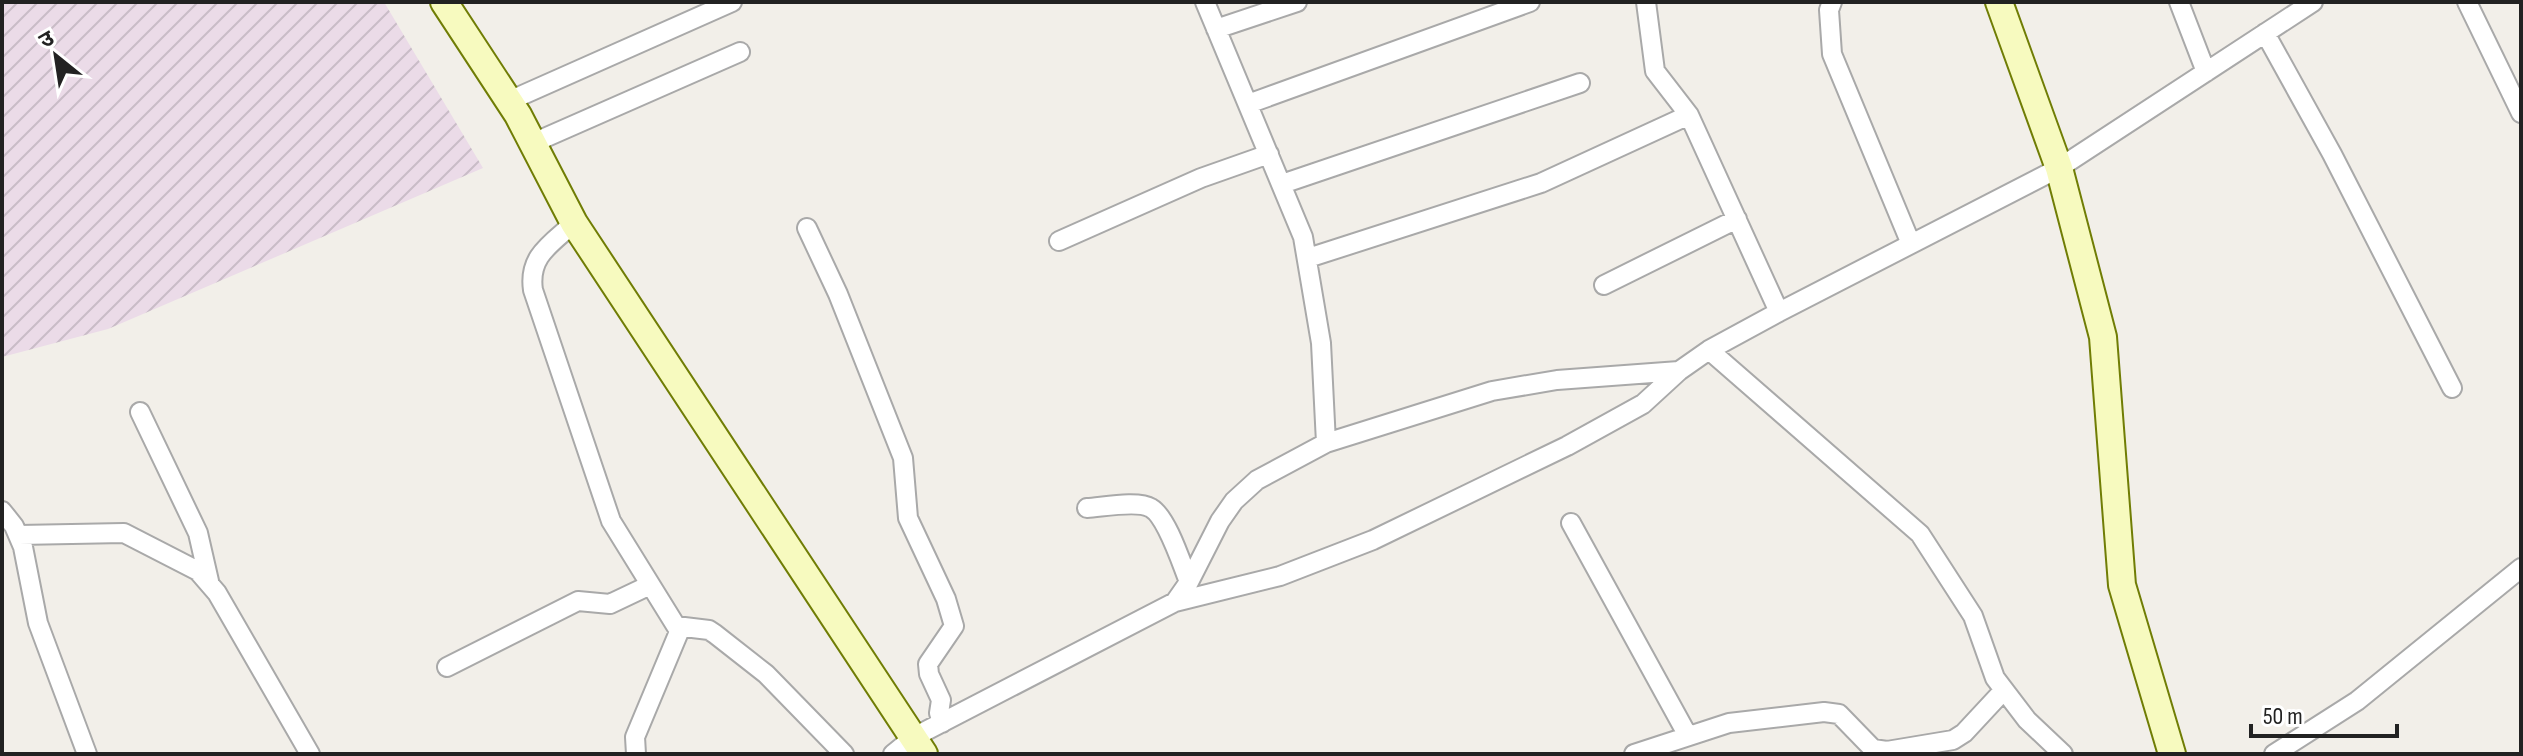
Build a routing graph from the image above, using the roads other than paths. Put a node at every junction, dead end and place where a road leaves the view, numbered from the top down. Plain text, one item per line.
1 (444, 2) edge
2 (732, 2) edge
3 (1205, 2) edge
4 (1297, 2) edge
5 (1530, 2) edge
6 (1646, 2) edge
7 (1832, 2) edge
8 (1999, 2) edge
9 (2179, 2) edge
10 (2467, 2) edge
11 (2303, 5) edge
12 (1216, 29) junction
13 (2265, 33) junction
14 (740, 52) dead end
15 (2206, 72) junction
16 (1580, 83) dead end
17 (509, 101) junction
18 (1248, 104) junction
19 (2521, 113) edge
20 (1689, 115) junction
21 (533, 143) junction
22 (1269, 154) junction
23 (2059, 168) junction
24 (1282, 184) junction
25 (1737, 219) junction
26 (574, 223) junction
27 (807, 228) dead end
28 (1059, 241) dead end
29 (1911, 244) junction
30 (1308, 258) junction
31 (1604, 285) dead end
32 (1779, 312) junction
33 (1709, 350) junction
34 (1679, 371) junction
35 (2452, 388) dead end
36 (140, 412) dead end
37 (1326, 443) junction
38 (1087, 508) dead end
39 (2, 511) edge
40 (1571, 523) dead end
41 (19, 535) junction
42 (2521, 568) edge
43 (209, 581) junction
44 (1189, 582) junction
45 (650, 585) junction
46 (1175, 602) junction
47 (681, 627) junction
48 (447, 667) dead end
49 (2004, 690) junction
50 (942, 723) junction
51 (1688, 736) junction
52 (919, 746) edge
53 (1880, 752) edge
54 (87, 754) edge
55 (310, 754) edge
56 (636, 754) edge
57 (844, 754) edge
58 (893, 754) edge
59 (1634, 754) edge
60 (2063, 754) edge
61 (2172, 754) edge
62 (2274, 754) edge

1 - 17 main road
2 - 17 street
3 - 12 street
4 - 12 street
5 - 18 street
6 - 20 street
7 - 29 street
8 - 23 main road
9 - 15 street
10 - 19 street
11 - 13 street
12 - 18 street
13 - 15 street
13 - 35 street
14 - 21 street
15 - 23 street
16 - 24 street
17 - 21 main road
18 - 22 street
20 - 25 street
20 - 30 street
21 - 26 main road
22 - 24 street
22 - 28 street
23 - 29 street
23 - 61 main road
24 - 30 street
25 - 31 street
25 - 32 street
26 - 45 street
26 - 52 main road
27 - 50 street
29 - 32 street
30 - 37 street
32 - 33 street
33 - 34 street
33 - 49 street
34 - 37 street
34 - 46 street
36 - 43 street
37 - 44 street
38 - 44 street
39 - 41 street
40 - 51 street
41 - 43 street
41 - 54 street
42 - 62 street
43 - 55 street
44 - 46 street
45 - 47 street
45 - 48 street
46 - 50 street
47 - 56 street
47 - 57 street
49 - 53 street
49 - 60 street
50 - 52 street
51 - 53 street
51 - 59 street
52 - 58 street

